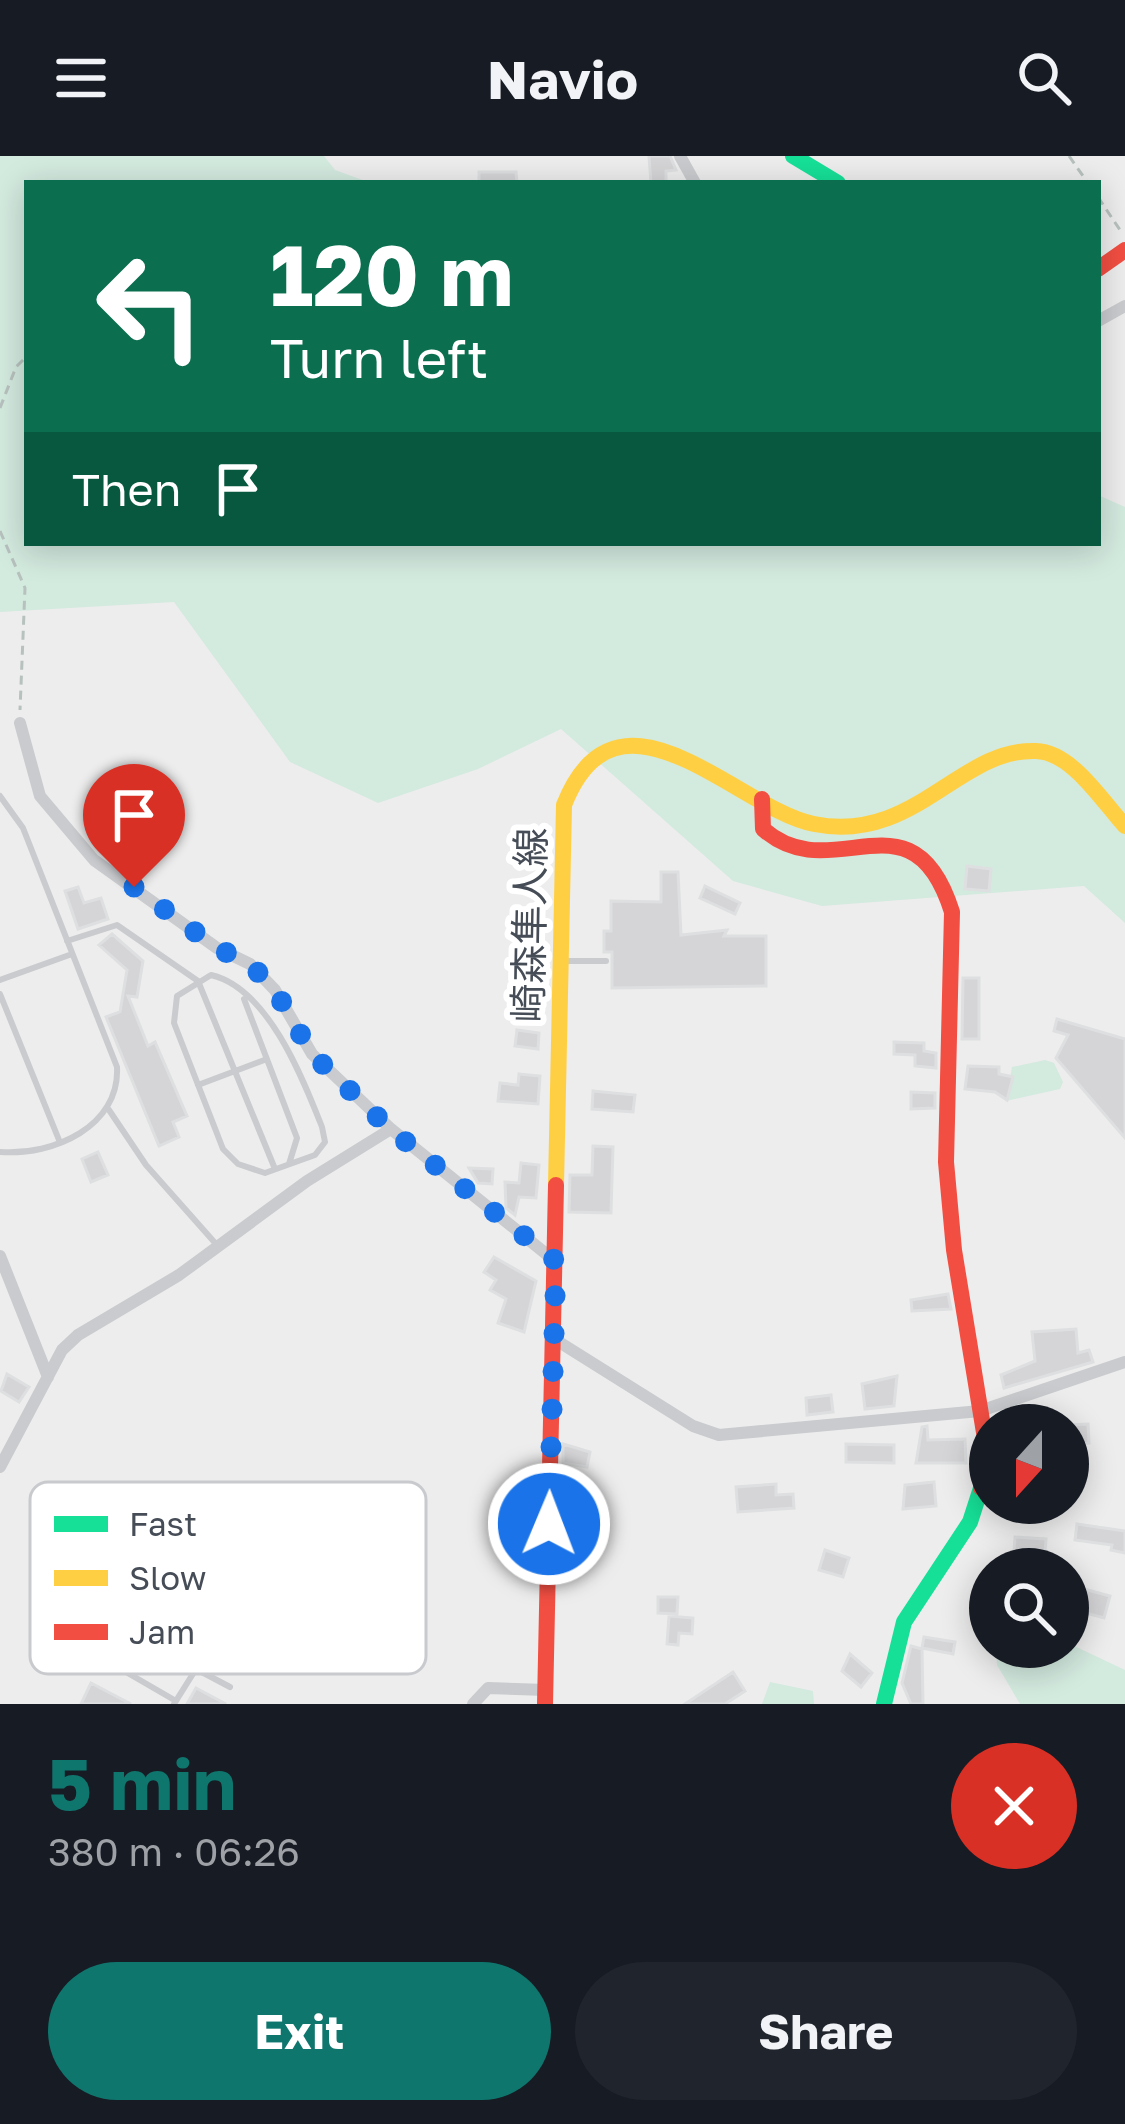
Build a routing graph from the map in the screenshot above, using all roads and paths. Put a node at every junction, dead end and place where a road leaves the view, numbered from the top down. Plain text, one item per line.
1 (793, 156) edge
2 (833, 180) edge
3 (1101, 202) edge
4 (1125, 241) edge
5 (24, 359) edge
6 (0, 408) edge
7 (0, 531) edge
8 (20, 723) joint
9 (0, 796) edge
10 (762, 799) junction
11 (1125, 826) edge
12 (68, 941) junction
13 (72, 954) junction
14 (562, 961) junction
15 (606, 961) dead end
16 (0, 980) edge
17 (198, 981) junction
18 (241, 991) junction
19 (0, 994) edge
20 (267, 1059) junction
21 (234, 1069) junction
22 (198, 1085) junction
23 (109, 1110) junction
24 (391, 1130) junction
25 (59, 1140) junction
26 (0, 1152) edge
27 (289, 1164) junction
28 (275, 1169) junction
29 (218, 1247) junction
30 (0, 1256) edge
31 (556, 1261) junction
32 (551, 1336) junction
33 (1125, 1362) edge
34 (48, 1377) junction
35 (979, 1404) edge
36 (1001, 1404) edge
37 (969, 1412) edge
38 (0, 1467) edge
39 (969, 1516) edge
40 (129, 1674) edge
41 (193, 1674) edge
42 (205, 1674) edge
43 (230, 1687) dead end
44 (545, 1697) edge
45 (175, 1702) edge
46 (473, 1704) edge
47 (884, 1704) edge

1 - 2 main road
3 - 4 path
5 - 6 path
7 - 8 path
8 - 24 street
9 - 12 lane
10 - 11 main road, 崎森隼人線
10 - 14 main road, 崎森隼人線
10 - 35 main road
12 - 13 lane
12 - 17 lane
13 - 16 lane
13 - 23 lane
14 - 15 lane
14 - 31 main road, 崎森隼人線
17 - 18 lane
17 - 21 lane
17 - 22 lane
18 - 20 lane
18 - 27 lane
19 - 25 lane
20 - 21 lane
20 - 27 lane
21 - 22 lane
21 - 28 lane
22 - 28 lane
23 - 25 lane
23 - 29 lane
24 - 29 street
24 - 31 street
25 - 26 lane
27 - 28 lane
29 - 34 street
30 - 34 street
31 - 32 main road, 崎森隼人線
32 - 37 street
32 - 44 main road, 崎森隼人線
33 - 36 street
34 - 38 street
39 - 47 main road
40 - 45 lane
41 - 45 lane
42 - 43 lane
44 - 46 street

